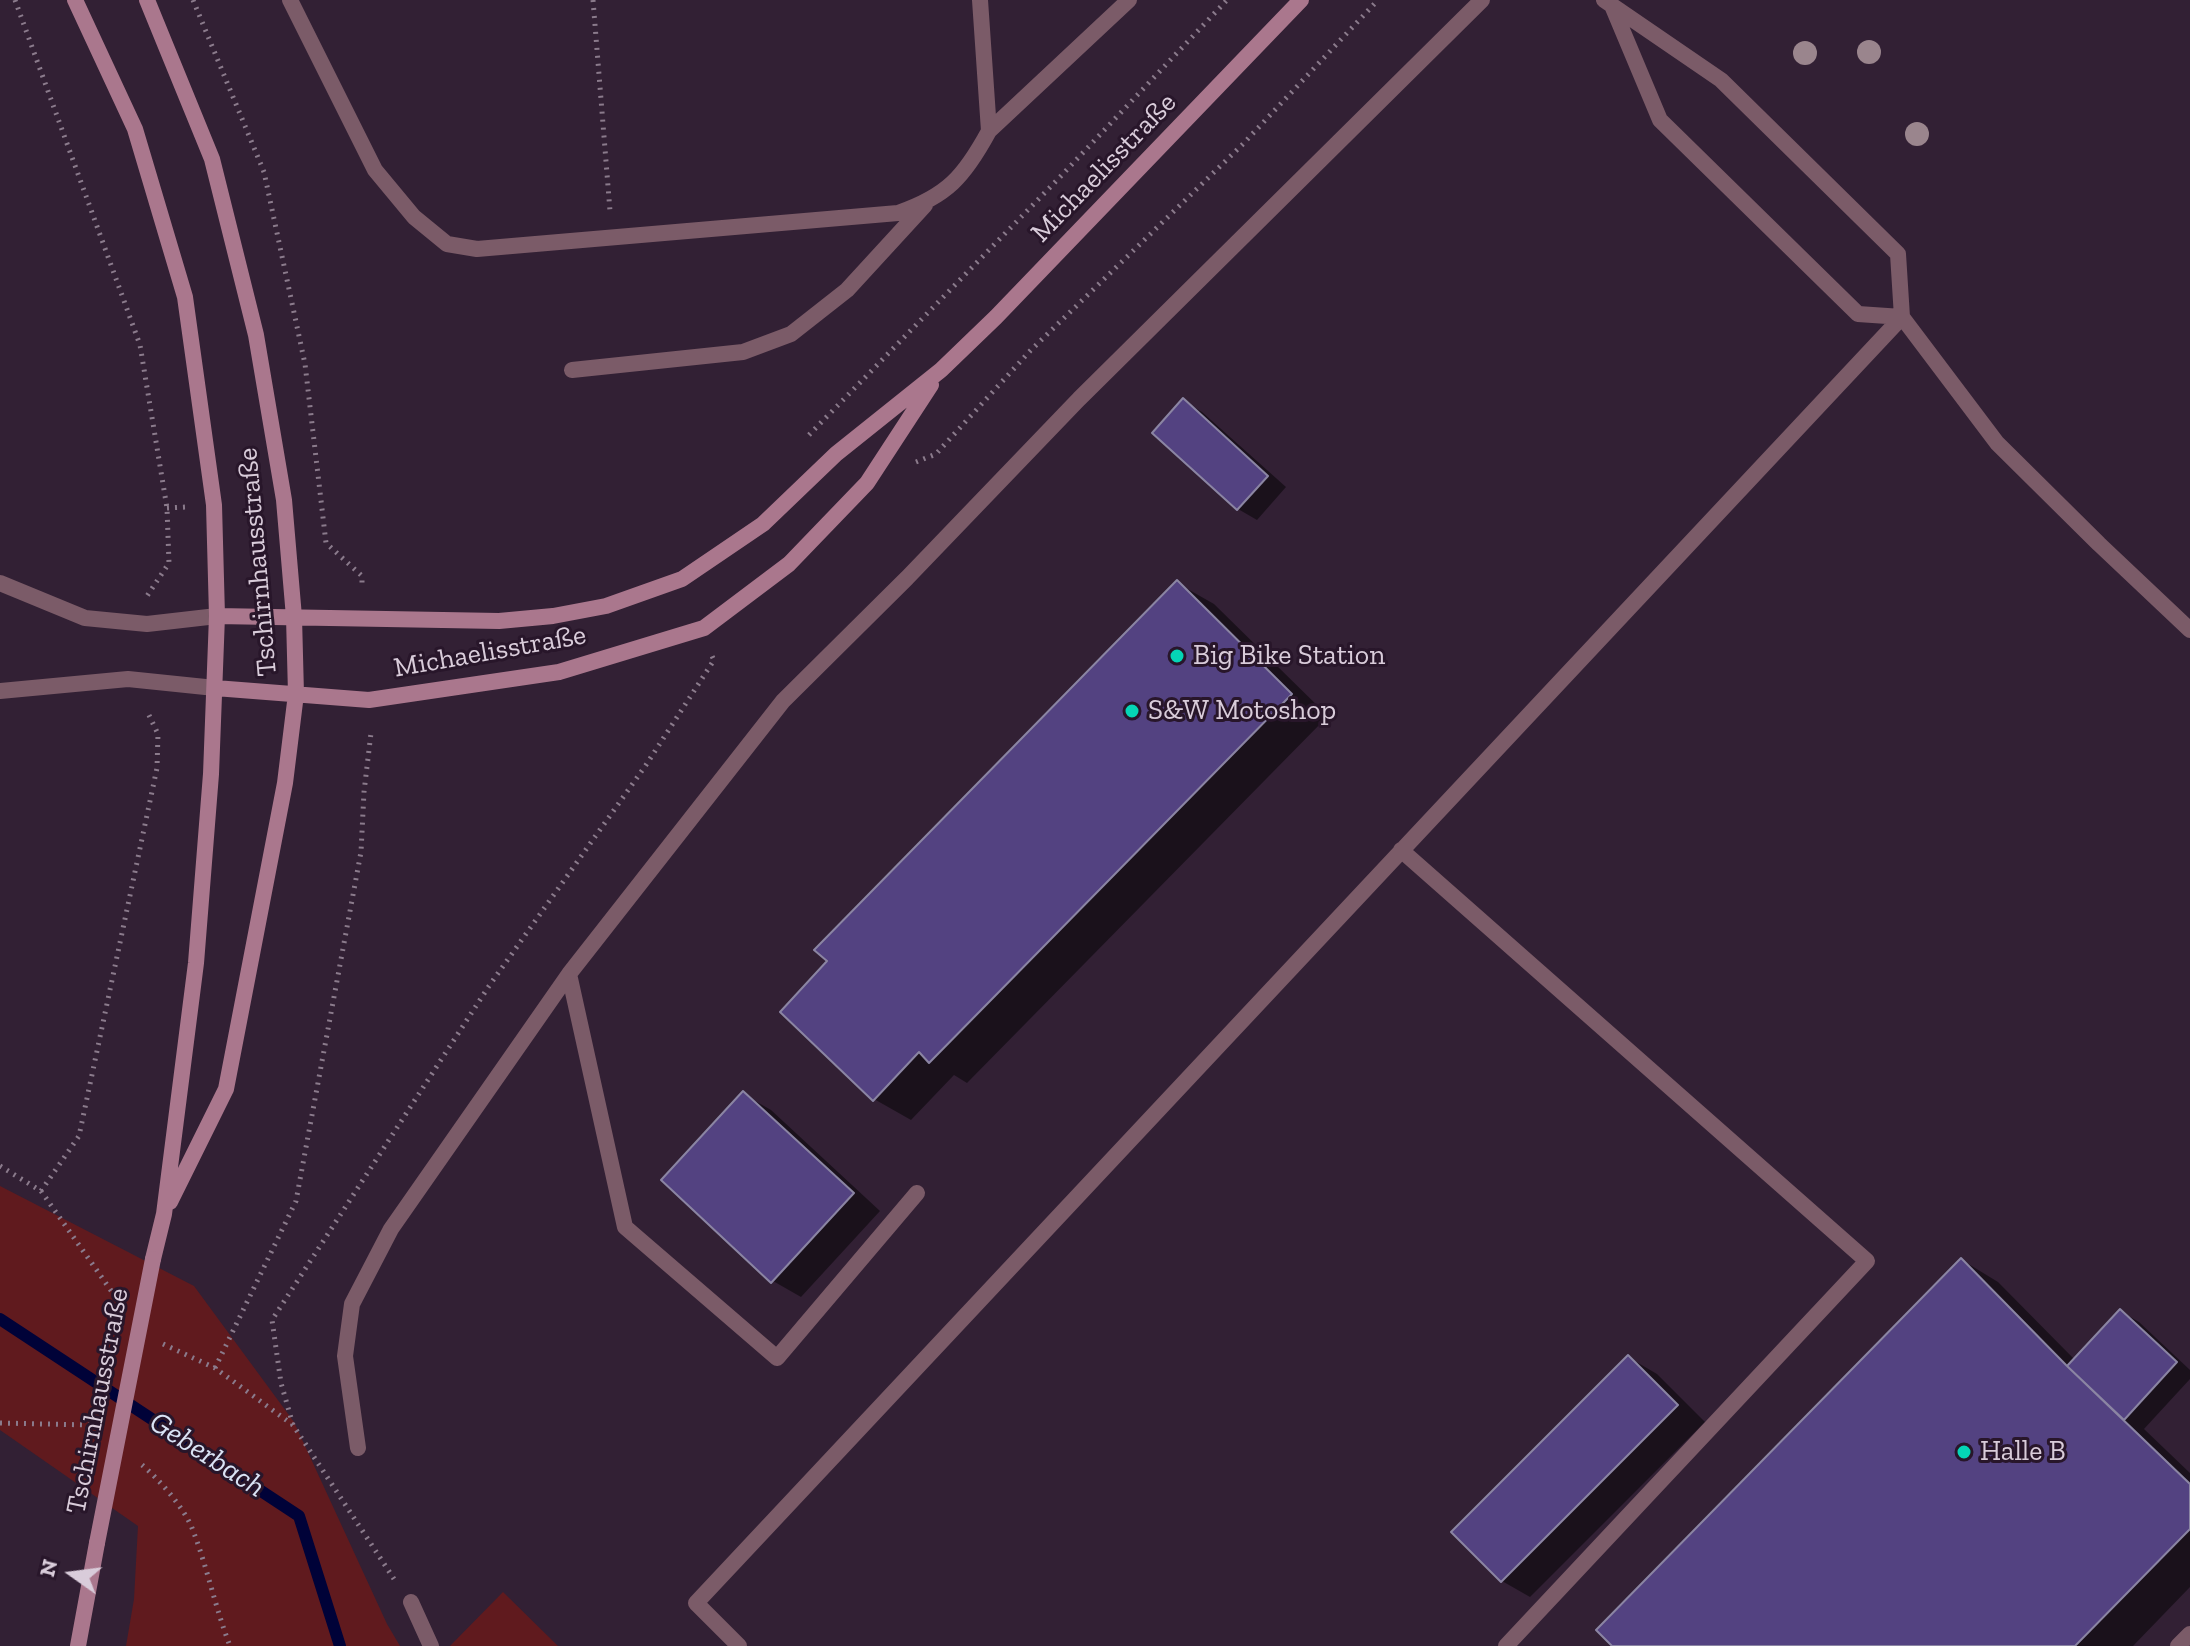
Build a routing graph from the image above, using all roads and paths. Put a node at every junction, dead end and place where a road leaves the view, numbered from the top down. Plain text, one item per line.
1 (15, 0) edge
2 (75, 0) edge
3 (147, 0) edge
4 (193, 0) edge
5 (290, 0) edge
6 (593, 0) edge
7 (980, 0) edge
8 (1129, 0) edge
9 (1227, 0) edge
10 (1301, 0) edge
11 (1378, 0) edge
12 (1482, 0) edge
13 (1608, 4) edge
14 (989, 131) junction
15 (927, 203) junction
16 (612, 237) junction
17 (1902, 317) junction
18 (572, 370) dead end
19 (941, 370) junction
20 (806, 439) dead end
21 (867, 483) junction
22 (0, 583) edge
23 (362, 588) dead end
24 (146, 597) dead end
25 (217, 616) junction
26 (294, 617) junction
27 (704, 628) junction
28 (2190, 630) edge
29 (215, 688) junction
30 (0, 691) edge
31 (296, 694) junction
32 (145, 708) dead end
33 (371, 733) dead end
34 (1401, 850) junction
35 (569, 974) junction
36 (0, 1166) edge
37 (41, 1191) junction
38 (917, 1193) dead end
39 (164, 1214) junction
40 (124, 1308) dead end
41 (154, 1340) dead end
42 (215, 1368) junction
43 (0, 1423) edge
44 (95, 1425) dead end
45 (293, 1425) junction
46 (358, 1448) dead end
47 (131, 1456) dead end
48 (411, 1602) joint
49 (2190, 1634) edge
50 (78, 1646) edge
51 (230, 1646) edge
52 (431, 1646) edge
53 (739, 1646) edge
54 (1506, 1646) edge
55 (2178, 1646) edge

1 - 24 path
2 - 25 main road, Tschirnhausstraße
3 - 26 main road, Tschirnhausstraße
4 - 23 path
5 - 16 street
6 - 16 path
7 - 14 street
8 - 14 street
9 - 20 path
10 - 19 main road, Michaelisstraße
11 - 21 path
12 - 35 street
13 - 17 street
13 - 17 street
14 - 15 street
15 - 16 street
15 - 18 street
17 - 28 street
17 - 34 street
19 - 21 main road, Michaelisstraße
19 - 26 main road, Michaelisstraße
21 - 27 main road, Michaelisstraße
22 - 25 street
25 - 26 main road, Michaelisstraße
25 - 29 main road, Tschirnhausstraße
26 - 31 main road, Tschirnhausstraße
27 - 31 main road, Michaelisstraße
27 - 45 path
29 - 30 street
29 - 31 main road, Michaelisstraße
29 - 39 main road, Tschirnhausstraße
31 - 39 main road, Tschirnhausstraße
32 - 37 path
33 - 42 path
34 - 53 street
34 - 54 street
35 - 38 street
35 - 46 street
36 - 37 path
37 - 40 path
39 - 50 main road, Tschirnhausstraße, bridge
41 - 42 path
42 - 45 path
43 - 44 path
45 - 48 path
47 - 51 path
48 - 52 street
49 - 55 street

